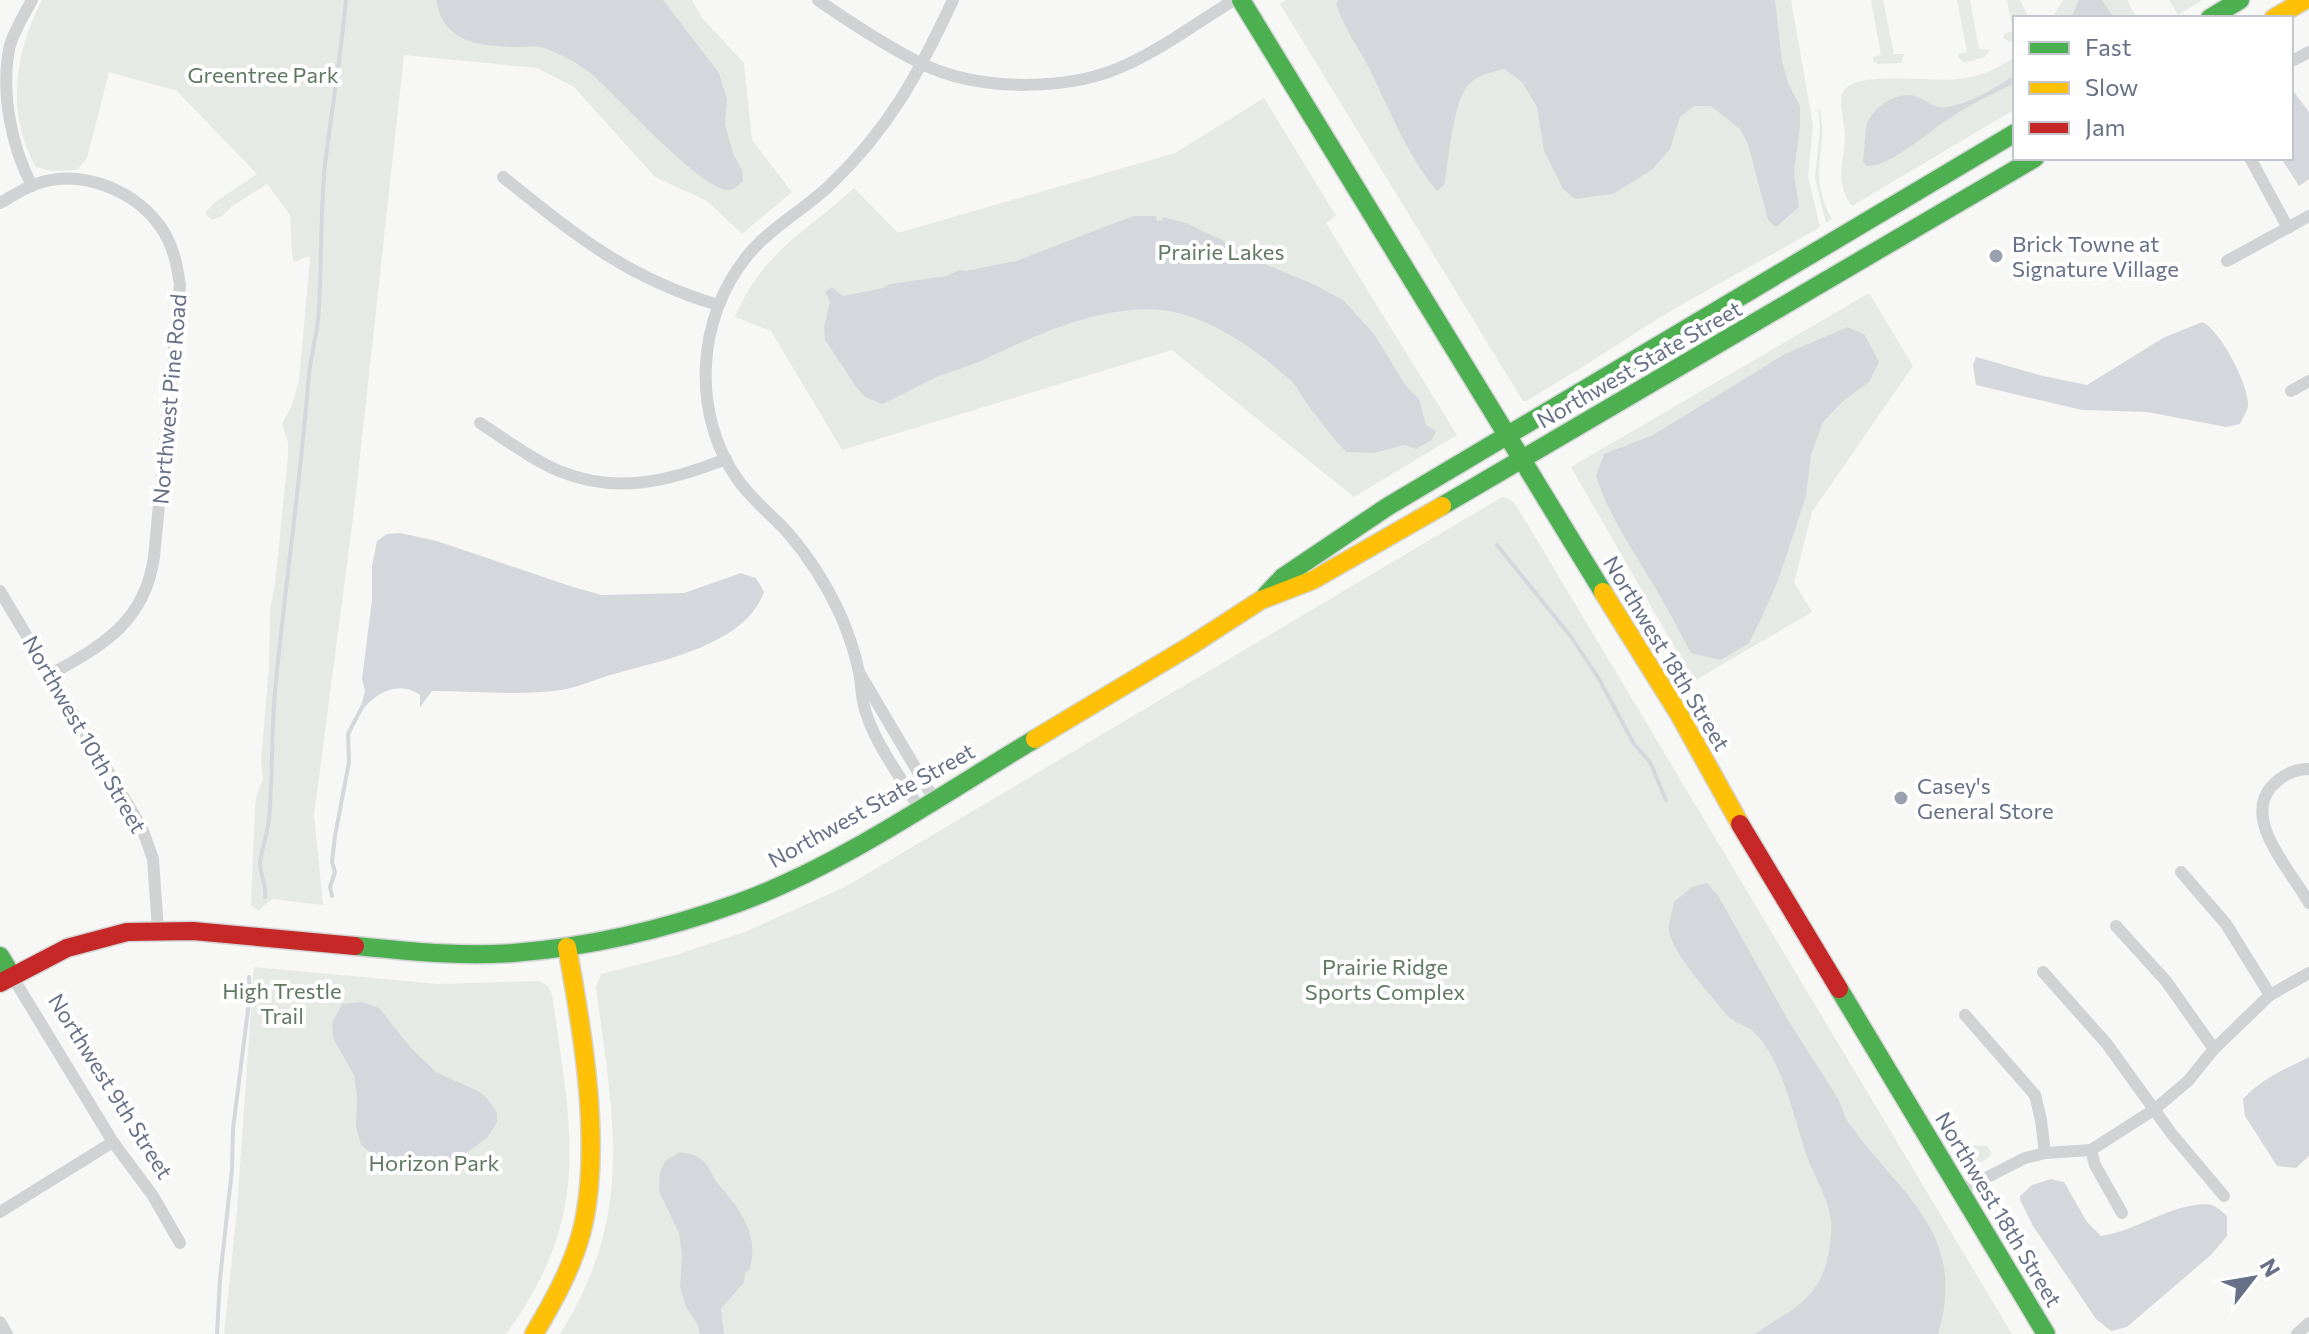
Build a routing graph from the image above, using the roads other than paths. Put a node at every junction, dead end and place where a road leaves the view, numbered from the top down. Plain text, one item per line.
1 (32, 0) edge
2 (818, 0) edge
3 (953, 0) edge
4 (1234, 0) edge
5 (1241, 0) edge
6 (2240, 0) edge
7 (2305, 0) edge
8 (2213, 16) edge
9 (2277, 16) edge
10 (2309, 52) edge
11 (2294, 60) dead end
12 (923, 64) junction
13 (2013, 134) edge
14 (2032, 160) edge
15 (2251, 160) edge
16 (503, 177) dead end
17 (32, 186) junction
18 (0, 203) edge
19 (2309, 216) edge
20 (2288, 228) junction
21 (2227, 261) dead end
22 (718, 305) junction
23 (2309, 381) edge
24 (2291, 391) dead end
25 (480, 423) dead end
26 (1506, 436) junction
27 (726, 459) junction
28 (1520, 459) junction
29 (0, 591) edge
30 (1261, 600) junction
31 (860, 673) junction
32 (51, 674) junction
33 (2309, 769) edge
34 (927, 803) junction
35 (2181, 872) dead end
36 (2303, 878) edge
37 (2309, 903) edge
38 (2116, 926) dead end
39 (158, 930) junction
40 (567, 947) junction
41 (0, 956) edge
42 (2043, 972) dead end
43 (2309, 973) edge
44 (6, 979) edge
45 (2270, 995) junction
46 (1965, 1015) dead end
47 (2214, 1049) junction
48 (2155, 1109) junction
49 (113, 1142) junction
50 (2091, 1150) junction
51 (2045, 1153) junction
52 (1960, 1191) junction
53 (2224, 1196) dead end
54 (0, 1212) edge
55 (2122, 1213) dead end
56 (180, 1243) dead end
57 (0, 1322) edge
58 (2309, 1323) edge
59 (7, 1334) edge
60 (534, 1334) edge
61 (2046, 1334) edge
62 (2297, 1334) edge

1 - 17 street
2 - 12 street
3 - 12 street
4 - 12 street
5 - 26 main road, Northwest 18th Street
6 - 8 main road
7 - 9 main road
10 - 11 street
12 - 22 street
13 - 26 main road, Northwest State Street
14 - 28 main road, Northwest State Street
15 - 20 street
16 - 22 street
17 - 18 street, Northwest Pine Road
17 - 32 street, Northwest Pine Road
19 - 20 street
20 - 21 street
22 - 27 street
23 - 24 street
25 - 27 street
26 - 28 main road, Northwest 18th Street
26 - 30 main road, Northwest State Street
27 - 31 street
28 - 30 main road, Northwest State Street
28 - 52 main road, Northwest 18th Street
29 - 32 street, Northwest 10th Street
30 - 34 main road, Northwest State Street
31 - 34 street
31 - 34 street
32 - 39 street, Northwest 10th Street
33 - 36 street
34 - 40 main road, Northwest State Street
35 - 45 street
36 - 37 street
38 - 47 street
39 - 40 main road, Northwest State Street
39 - 44 main road, Northwest State Street
40 - 60 main road
41 - 44 main road, Northwest 9th Street
42 - 48 street
43 - 45 street
44 - 49 street, Northwest 9th Street
45 - 47 street
46 - 51 street
47 - 48 street
48 - 50 street
48 - 53 street
49 - 54 street
49 - 56 street, Northwest 9th Street
50 - 51 street
50 - 55 street
51 - 52 street
52 - 61 main road, Northwest 18th Street
57 - 59 street
58 - 62 street

